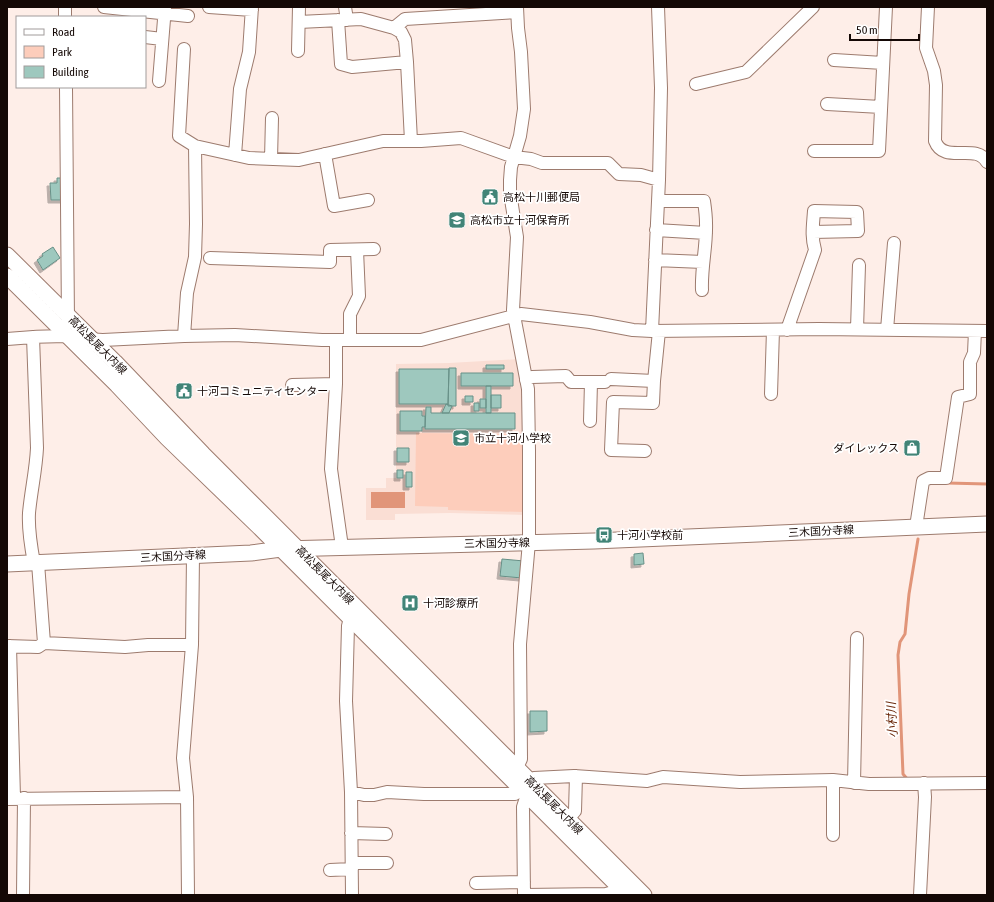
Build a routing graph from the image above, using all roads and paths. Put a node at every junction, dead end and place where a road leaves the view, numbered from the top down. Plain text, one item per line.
1 (104, 7) edge
2 (210, 7) edge
3 (299, 7) edge
4 (345, 7) edge
5 (658, 7) edge
6 (813, 7) edge
7 (886, 7) edge
8 (928, 7) edge
9 (252, 8) edge
10 (517, 9) edge
11 (164, 10) edge
12 (188, 16) dead end
13 (342, 20) junction
14 (299, 22) junction
15 (394, 28) junction
16 (146, 37) edge
17 (162, 39) junction
18 (184, 49) dead end
19 (298, 51) dead end
20 (834, 60) dead end
21 (407, 62) junction
22 (883, 63) junction
23 (159, 81) dead end
24 (696, 84) dead end
25 (66, 88) edge
26 (827, 104) dead end
27 (881, 106) junction
28 (272, 118) dead end
29 (411, 141) junction
30 (195, 146) junction
31 (814, 151) dead end
32 (325, 154) junction
33 (235, 155) junction
34 (514, 157) junction
35 (271, 159) junction
36 (987, 162) edge
37 (659, 180) junction
38 (368, 200) dead end
39 (658, 201) junction
40 (656, 230) junction
41 (813, 232) dead end
42 (706, 233) junction
43 (894, 243) dead end
44 (374, 249) dead end
45 (357, 250) junction
46 (7, 255) edge
47 (210, 258) dead end
48 (655, 260) junction
49 (703, 262) junction
50 (859, 265) dead end
51 (7, 276) edge
52 (702, 290) dead end
53 (68, 315) junction
54 (514, 316) junction
55 (856, 329) junction
56 (773, 330) junction
57 (787, 330) junction
58 (887, 330) junction
59 (981, 331) edge
60 (655, 332) junction
61 (68, 336) junction
62 (184, 336) junction
63 (33, 337) junction
64 (7, 339) edge
65 (93, 340) junction
66 (336, 340) junction
67 (350, 340) junction
68 (526, 380) junction
69 (654, 381) junction
70 (591, 382) junction
71 (336, 384) junction
72 (292, 385) dead end
73 (771, 394) dead end
74 (590, 421) dead end
75 (646, 451) dead end
76 (987, 524) edge
77 (916, 527) junction
78 (529, 542) junction
79 (342, 548) junction
80 (281, 549) junction
81 (298, 549) junction
82 (193, 555) junction
83 (36, 563) junction
84 (7, 564) edge
85 (350, 618) junction
86 (857, 638) dead end
87 (44, 643) junction
88 (192, 645) junction
89 (8, 646) edge
90 (9, 673) edge
91 (9, 700) edge
92 (514, 773) junction
93 (576, 776) junction
94 (833, 780) junction
95 (854, 783) junction
96 (916, 783) junction
97 (987, 783) edge
98 (529, 788) junction
99 (351, 792) junction
100 (187, 797) junction
101 (15, 798) edge
102 (568, 819) junction
103 (351, 833) junction
104 (386, 834) dead end
105 (833, 835) dead end
106 (387, 863) dead end
107 (352, 866) junction
108 (330, 870) dead end
109 (524, 882) junction
110 (476, 883) dead end
111 (623, 891) edge
112 (23, 895) edge
113 (188, 895) edge
114 (352, 895) edge
115 (524, 895) edge
116 (644, 895) edge
117 (920, 895) edge

1 - 11 street
2 - 9 street
3 - 14 street
4 - 13 street
5 - 37 street
6 - 24 street
7 - 22 street
8 - 36 street
9 - 33 street
10 - 15 street
10 - 34 street
11 - 12 street
11 - 17 street
13 - 14 street
13 - 15 street
13 - 21 street
14 - 19 street
15 - 21 street
16 - 17 street
17 - 23 street
18 - 30 street
20 - 22 street
21 - 29 street
22 - 27 street
25 - 53 street
26 - 27 street
27 - 31 street
28 - 35 street
29 - 32 street
29 - 34 street
30 - 33 street
30 - 62 street
32 - 35 street
32 - 38 street
33 - 35 street
34 - 37 street
34 - 54 street
37 - 39 street
39 - 40 street
39 - 42 street
40 - 42 street
40 - 48 street
41 - 57 street
42 - 49 street
43 - 58 street
44 - 45 street
45 - 47 street
45 - 67 street
46 - 53 main road, 高松長尾大内線
48 - 49 street
48 - 60 street
49 - 52 street
50 - 55 street
51 - 61 main road, 高松長尾大内線
53 - 61 street
53 - 65 main road, 高松長尾大内線
54 - 60 street
54 - 67 street
54 - 68 street
55 - 57 street
55 - 58 street
56 - 57 street
56 - 60 street
56 - 73 street
58 - 59 street
59 - 77 street
60 - 69 street
61 - 63 street
61 - 65 street
61 - 80 main road, 高松長尾大内線
62 - 65 street
62 - 66 street
63 - 64 street
63 - 83 street
65 - 81 main road, 高松長尾大内線
66 - 67 street
66 - 71 street
68 - 70 street
68 - 78 street
69 - 70 street
69 - 75 street
70 - 74 street
71 - 72 street
71 - 79 street
76 - 77 main road, 三木国分寺線
77 - 78 main road, 三木国分寺線
78 - 79 main road, 三木国分寺線
78 - 92 street
79 - 81 main road, 三木国分寺線
80 - 81 main road, 三木国分寺線
80 - 82 main road, 三木国分寺線
80 - 85 main road, 高松長尾大内線
81 - 92 main road, 高松長尾大内線
82 - 83 main road, 三木国分寺線
82 - 88 street
83 - 84 main road, 三木国分寺線
83 - 87 street
85 - 92 main road, 高松長尾大内線
85 - 99 street
86 - 95 street
87 - 88 street
87 - 89 street
88 - 100 street
89 - 90 street
90 - 91 street
91 - 101 street
92 - 98 main road, 高松長尾大内線
93 - 94 street
93 - 98 street
93 - 102 street
94 - 95 street
94 - 105 street
95 - 96 street
96 - 97 street
96 - 117 street
98 - 99 street
98 - 102 main road, 高松長尾大内線
98 - 109 street
98 - 111 main road, 高松長尾大内線
99 - 103 street
100 - 101 street
100 - 113 street
101 - 112 street
102 - 116 main road, 高松長尾大内線
103 - 104 street
103 - 107 street
106 - 107 street
107 - 108 street
107 - 114 street
109 - 110 street
109 - 115 street
111 - 115 street

